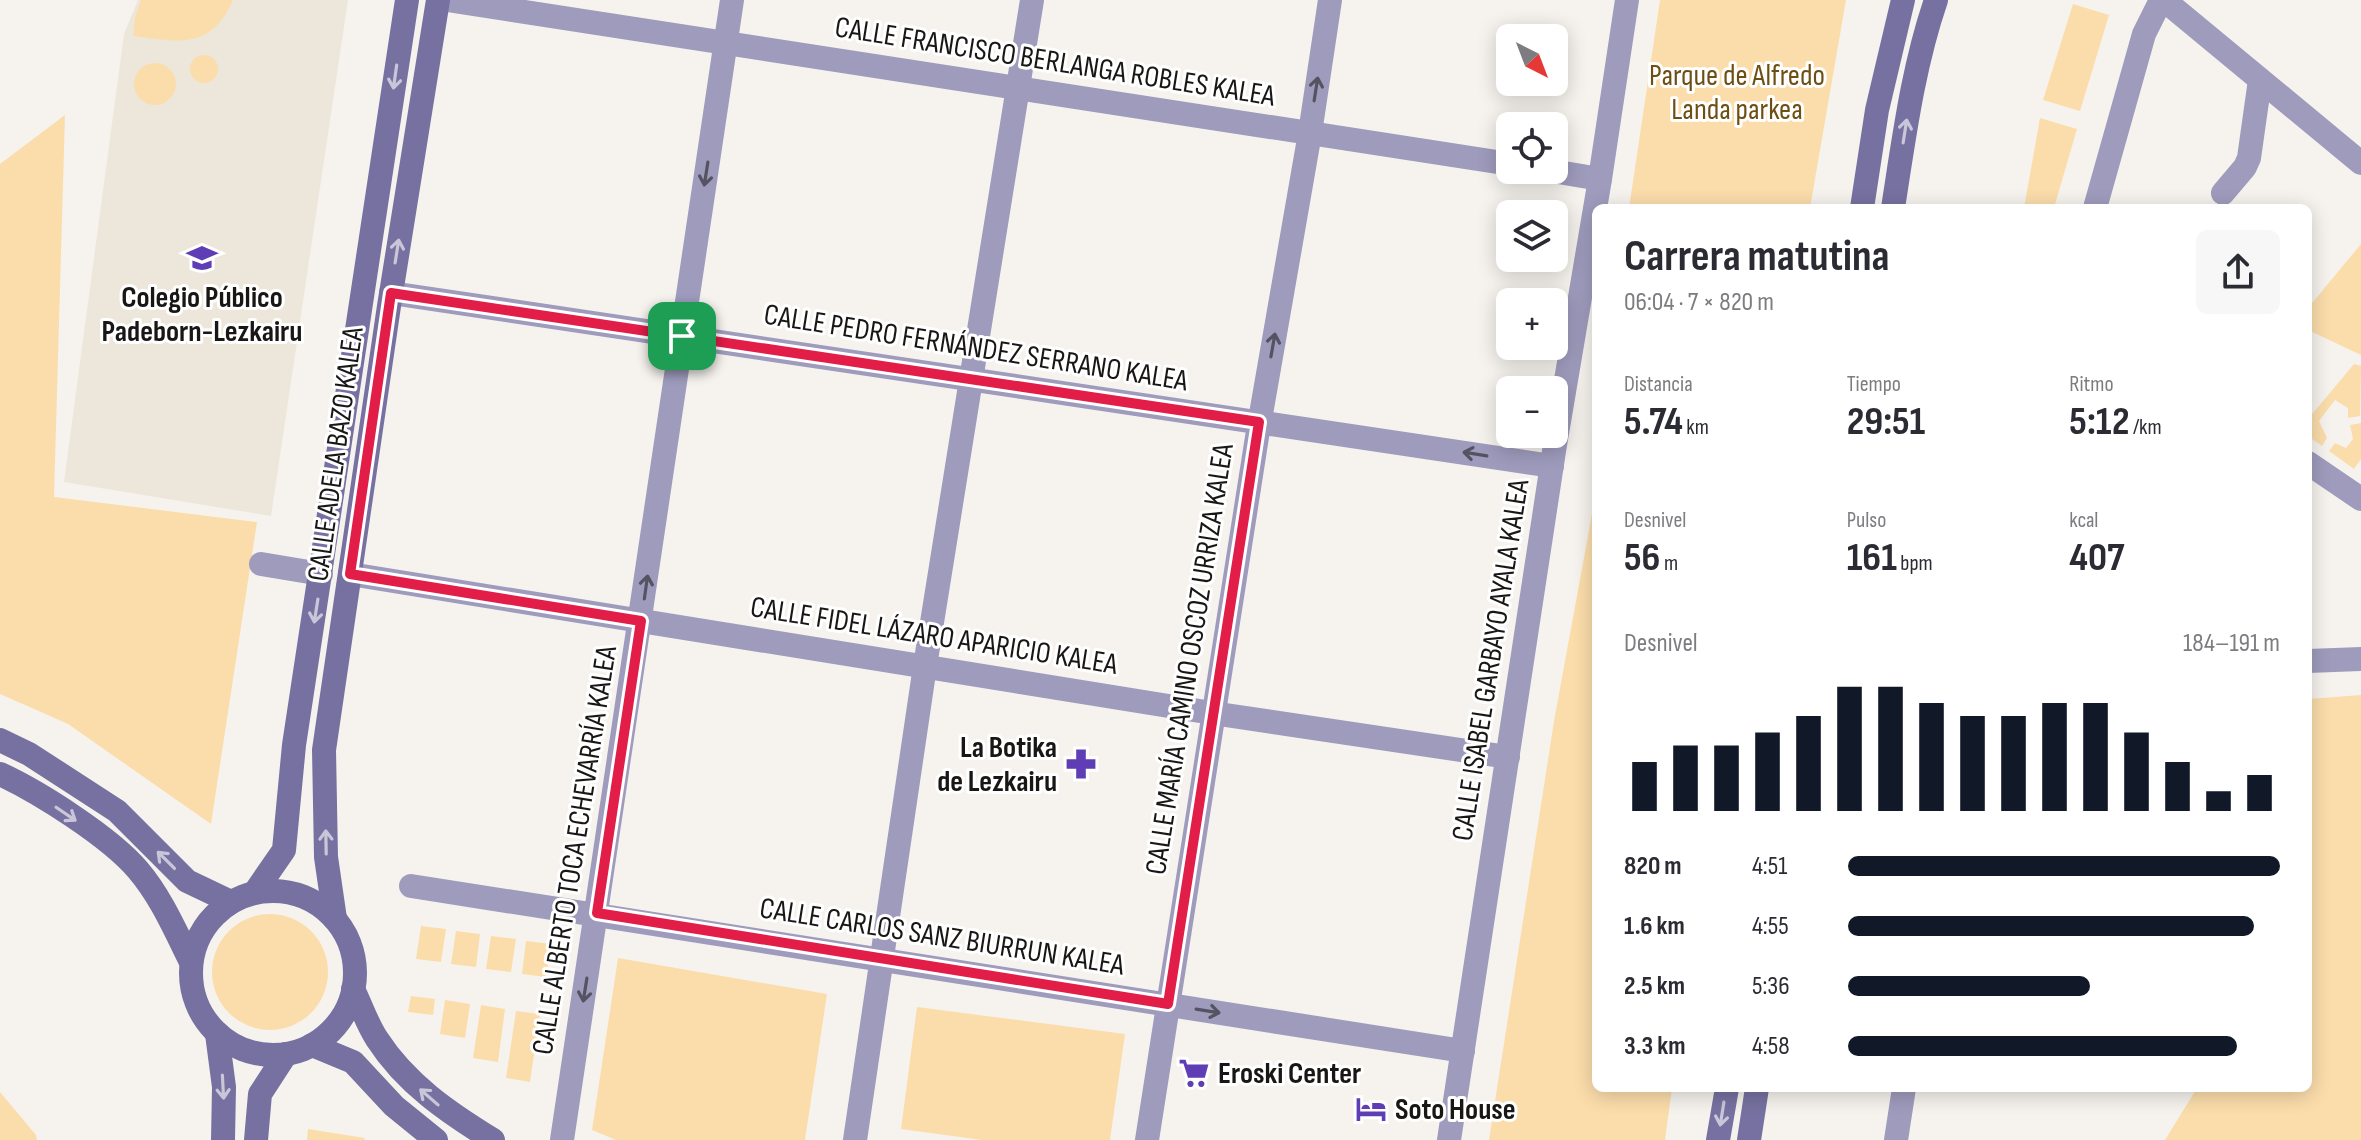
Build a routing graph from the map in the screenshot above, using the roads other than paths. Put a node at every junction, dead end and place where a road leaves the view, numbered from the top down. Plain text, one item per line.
1 (407, 0) edge
2 (438, 0) edge
3 (447, 0) edge
4 (732, 0) edge
5 (1032, 0) edge
6 (1330, 0) edge
7 (1627, 0) edge
8 (1903, 0) edge
9 (1936, 0) edge
10 (2163, 0) edge
11 (726, 43) junction
12 (2260, 80) junction
13 (1019, 87) junction
14 (1310, 133) junction
15 (1496, 162) edge
16 (2361, 163) edge
17 (1568, 174) edge
18 (1600, 179) junction
19 (2223, 193) dead end
20 (1596, 204) edge
21 (1863, 204) edge
22 (1894, 204) edge
23 (2096, 204) edge
24 (1592, 227) edge
25 (391, 293) junction
26 (682, 336) junction
27 (971, 379) junction
28 (1259, 422) junction
29 (1552, 466) junction
30 (2312, 466) edge
31 (2361, 499) edge
32 (261, 564) dead end
33 (321, 574) junction
34 (350, 574) junction
35 (641, 621) junction
36 (2359, 656) edge
37 (2312, 661) edge
38 (925, 666) junction
39 (1212, 713) junction
40 (0, 740) edge
41 (1508, 757) junction
42 (0, 774) edge
43 (411, 886) dead end
44 (255, 892) junction
45 (231, 902) junction
46 (597, 913) junction
47 (335, 919) junction
48 (882, 959) junction
49 (191, 962) junction
50 (353, 989) junction
51 (1168, 1004) junction
52 (217, 1034) junction
53 (312, 1045) junction
54 (1463, 1051) junction
55 (286, 1054) junction
56 (1726, 1092) edge
57 (1756, 1092) edge
58 (1903, 1092) edge
59 (223, 1140) edge
60 (256, 1140) edge
61 (436, 1140) edge
62 (493, 1140) edge
63 (562, 1140) edge
64 (855, 1140) edge
65 (1147, 1140) edge
66 (1449, 1140) edge
67 (1718, 1140) edge
68 (1749, 1140) edge
69 (1896, 1140) edge

1 -> 33 street, CALLE ADELA BAZO KALEA
25 -> 2 street, CALLE ADELA BAZO KALEA
3 - 11 street, CALLE FRANCISCO BERLANGA ROBLES KALEA
4 - 11 street, CALLE ALBERTO TOCA ECHEVARRÍA KALEA
5 - 13 street
14 -> 6 street, CALLE MARÍA CAMINO OSCOZ URRIZA KALEA
7 - 18 street, CALLE ISABEL GARBAYO AYALA KALEA
8 - 21 street
22 -> 9 street
10 - 12 street
10 - 23 street
11 - 13 street, CALLE FRANCISCO BERLANGA ROBLES KALEA
11 -> 26 street, CALLE ALBERTO TOCA ECHEVARRÍA KALEA
12 - 16 street
12 - 19 street
13 - 14 street, CALLE FRANCISCO BERLANGA ROBLES KALEA
13 - 27 street
14 - 15 street, CALLE FRANCISCO BERLANGA ROBLES KALEA
28 -> 14 street, CALLE MARÍA CAMINO OSCOZ URRIZA KALEA
17 - 18 street
18 - 20 street, CALLE ISABEL GARBAYO AYALA KALEA
24 - 29 street, CALLE ISABEL GARBAYO AYALA KALEA
25 - 26 street, CALLE PEDRO FERNÁNDEZ SERRANO KALEA
25 - 34 street, CALLE ADELA BAZO KALEA
26 - 27 street, CALLE PEDRO FERNÁNDEZ SERRANO KALEA
35 -> 26 street, CALLE ALBERTO TOCA ECHEVARRÍA KALEA
27 - 28 street, CALLE PEDRO FERNÁNDEZ SERRANO KALEA
27 - 38 street
29 -> 28 street, CALLE PEDRO FERNÁNDEZ SERRANO KALEA
28 - 39 street, CALLE MARÍA CAMINO OSCOZ URRIZA KALEA
29 - 41 street, CALLE ISABEL GARBAYO AYALA KALEA
30 - 31 street
32 - 33 street
33 -> 44 street, CALLE ADELA BAZO KALEA
34 - 35 street, CALLE FIDEL LÁZARO APARICIO KALEA
47 -> 34 street, CALLE ADELA BAZO KALEA
35 - 38 street, CALLE FIDEL LÁZARO APARICIO KALEA
35 - 46 street, CALLE ALBERTO TOCA ECHEVARRÍA KALEA
36 - 37 street
38 - 39 street, CALLE FIDEL LÁZARO APARICIO KALEA
38 - 48 street
39 - 41 street, CALLE FIDEL LÁZARO APARICIO KALEA
39 - 51 street, CALLE MARÍA CAMINO OSCOZ URRIZA KALEA
45 -> 40 street
41 - 54 street, CALLE ISABEL GARBAYO AYALA KALEA
42 -> 49 street
43 - 46 street, CALLE CARLOS SANZ BIURRUN KALEA
44 - 45 street
44 - 47 street
45 - 49 street
46 - 48 street, CALLE CARLOS SANZ BIURRUN KALEA
46 -> 63 street, CALLE ALBERTO TOCA ECHEVARRÍA KALEA
47 - 50 street
48 - 51 street, CALLE CARLOS SANZ BIURRUN KALEA
48 - 64 street
49 - 52 street
50 - 53 street
62 -> 50 street
51 -> 54 street, CALLE CARLOS SANZ BIURRUN KALEA
51 - 65 street, CALLE MARÍA CAMINO OSCOZ URRIZA KALEA
52 - 55 street
52 -> 59 street
53 - 55 street
53 - 61 street
54 - 66 street, CALLE ISABEL GARBAYO AYALA KALEA
55 - 60 street
56 -> 67 street
57 - 68 street
58 - 69 street

